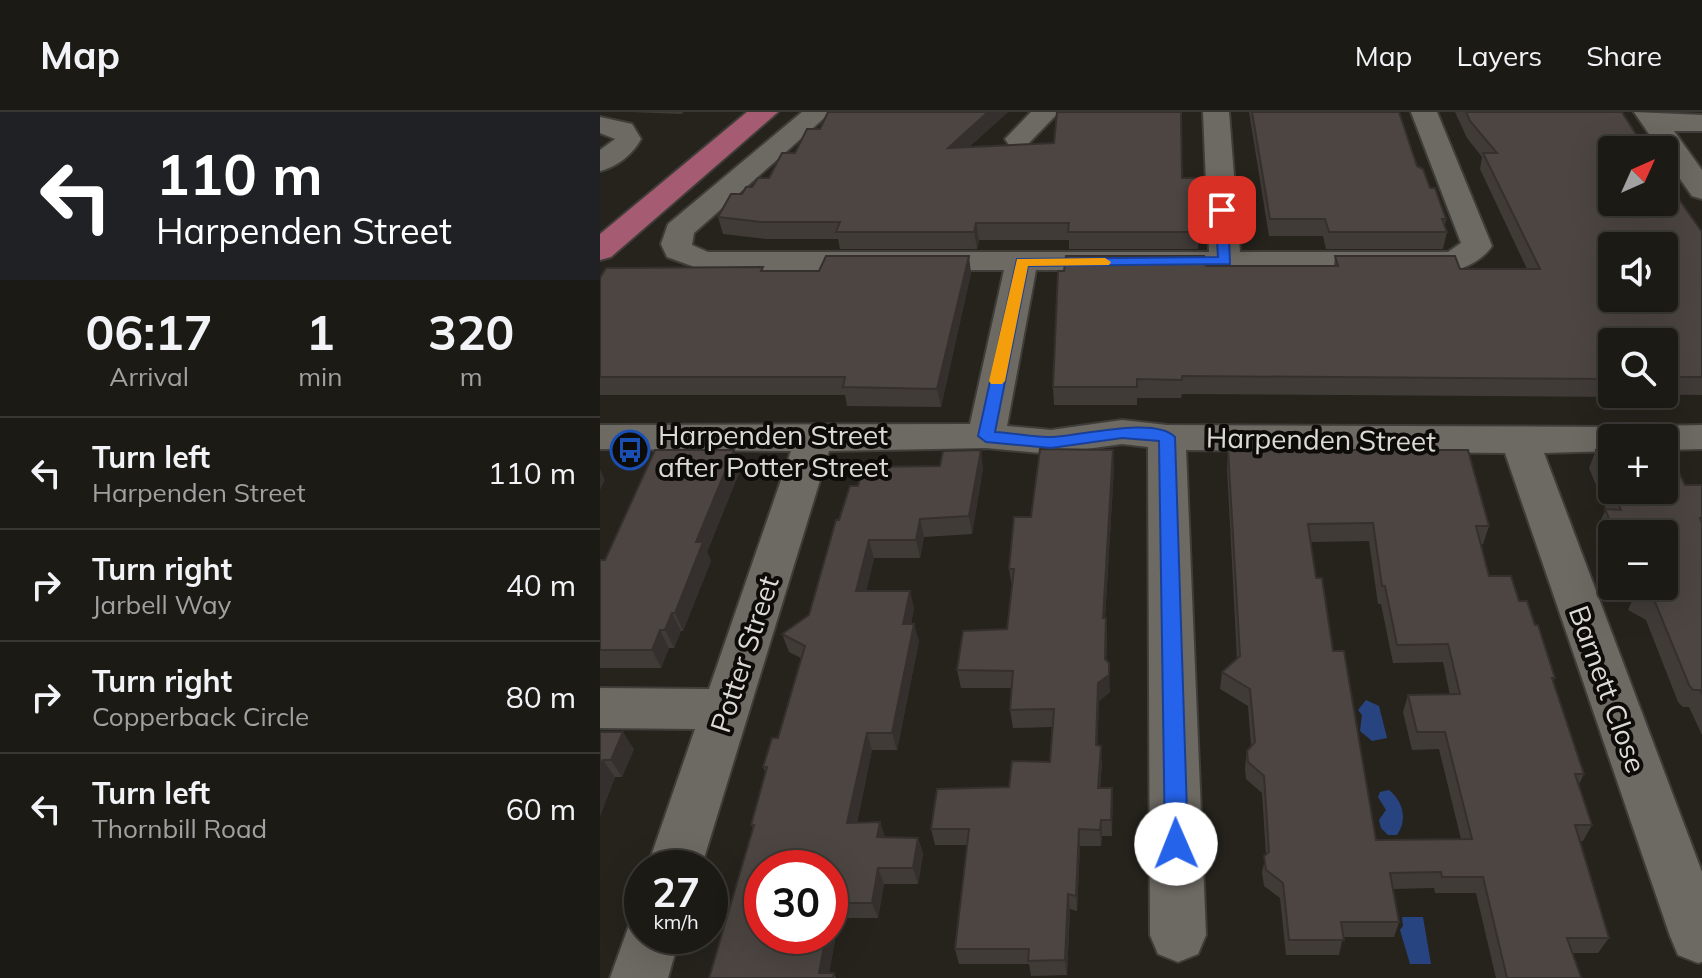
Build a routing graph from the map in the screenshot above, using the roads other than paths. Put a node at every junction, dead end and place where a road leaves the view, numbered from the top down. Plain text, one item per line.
1 (764, 112) edge
2 (818, 112) edge
3 (1046, 112) edge
4 (1216, 112) edge
5 (1424, 112) edge
6 (1651, 118) edge
7 (1702, 123) edge
8 (600, 125) edge
9 (1018, 139) dead end
10 (600, 163) edge
11 (1702, 190) edge
12 (600, 250) edge
13 (1225, 261) junction
14 (1022, 262) junction
15 (986, 436) junction
16 (600, 437) edge
17 (1167, 437) junction
18 (1702, 437) edge
19 (1678, 438) edge
20 (814, 439) junction
21 (1598, 439) edge
22 (1520, 441) junction
23 (600, 708) edge
24 (726, 709) junction
25 (680, 850) edge
26 (1178, 935) dead end
27 (1698, 936) dead end
28 (646, 954) edge
29 (639, 978) edge

1 - 12 main road
2 - 14 street
3 - 9 street
4 - 13 street
5 - 13 street
6 - 7 street
6 - 11 street
8 - 10 street
13 - 14 street
14 - 15 street
15 - 17 street, Harpenden Street
15 - 20 street, Harpenden Street
16 - 20 street, Harpenden Street
17 - 22 street, Harpenden Street
17 - 26 street
18 - 19 street
20 - 24 street, Potter Street
21 - 22 street, Harpenden Street
22 - 27 street, Barnett Close
23 - 24 street
24 - 25 street, Potter Street
28 - 29 street

